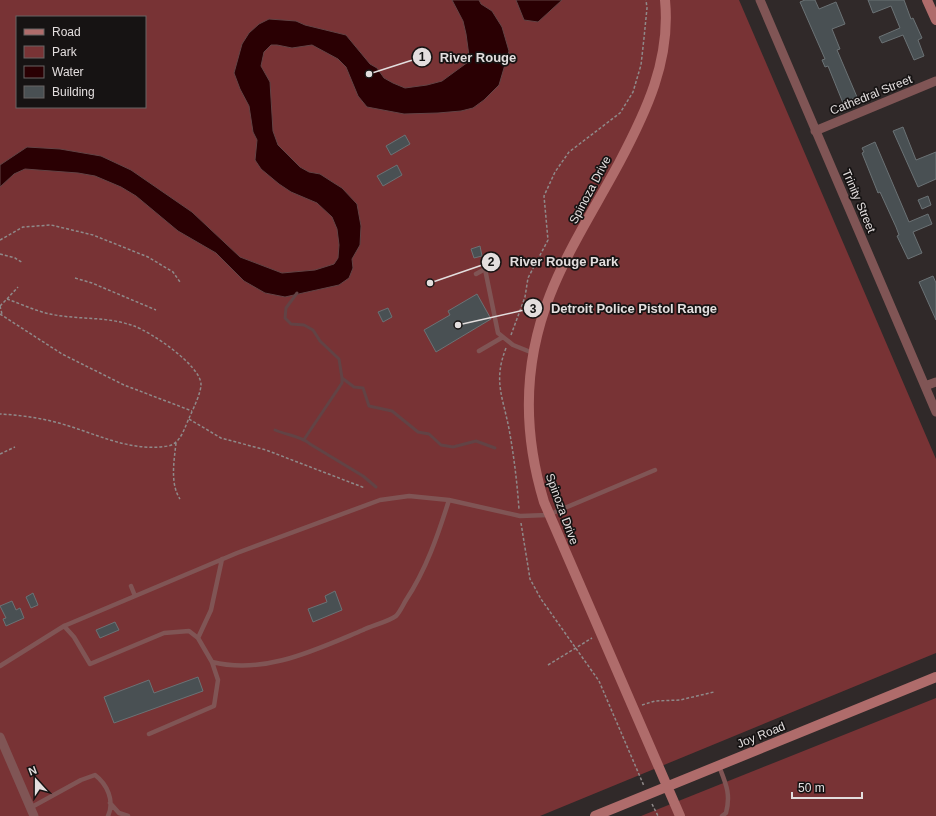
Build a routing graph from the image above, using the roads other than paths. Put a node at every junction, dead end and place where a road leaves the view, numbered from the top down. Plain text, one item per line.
1 (665, 0) edge
2 (760, 0) edge
3 (927, 0) edge
4 (936, 20) edge
5 (936, 81) edge
6 (815, 131) junction
7 (476, 274) dead end
8 (503, 337) junction
9 (479, 351) dead end
10 (533, 352) junction
11 (936, 382) edge
12 (925, 386) junction
13 (936, 412) edge
14 (655, 470) dead end
15 (449, 500) junction
16 (548, 515) junction
17 (222, 560) junction
18 (131, 586) dead end
19 (135, 596) junction
20 (64, 626) junction
21 (198, 638) junction
22 (212, 662) junction
23 (0, 666) edge
24 (936, 677) edge
25 (149, 734) dead end
26 (0, 737) edge
27 (719, 766) junction
28 (667, 787) junction
29 (110, 803) junction
30 (32, 812) edge
31 (108, 816) edge
32 (128, 816) edge
33 (595, 816) edge
34 (680, 816) edge
35 (722, 816) edge

1 - 10 street, Spinoza Drive
2 - 6 street, Trinity Street
3 - 4 street
5 - 6 street, Cathedral Street
6 - 12 street, Trinity Street
7 - 8 lane
8 - 9 lane
8 - 10 lane
10 - 16 street, Spinoza Drive
11 - 12 street
12 - 13 street, Trinity Street
14 - 16 lane
15 - 16 lane
15 - 17 lane
15 - 22 lane
16 - 28 street, Spinoza Drive
17 - 19 lane
17 - 21 lane
18 - 19 lane
19 - 20 lane
20 - 21 lane
20 - 23 lane
21 - 22 lane
22 - 25 lane
24 - 27 street, Joy Road
26 - 30 street
27 - 28 street, Joy Road
27 - 35 lane
28 - 33 street, Joy Road
28 - 34 street, Spinoza Drive
29 - 30 lane
29 - 31 lane
29 - 32 lane

